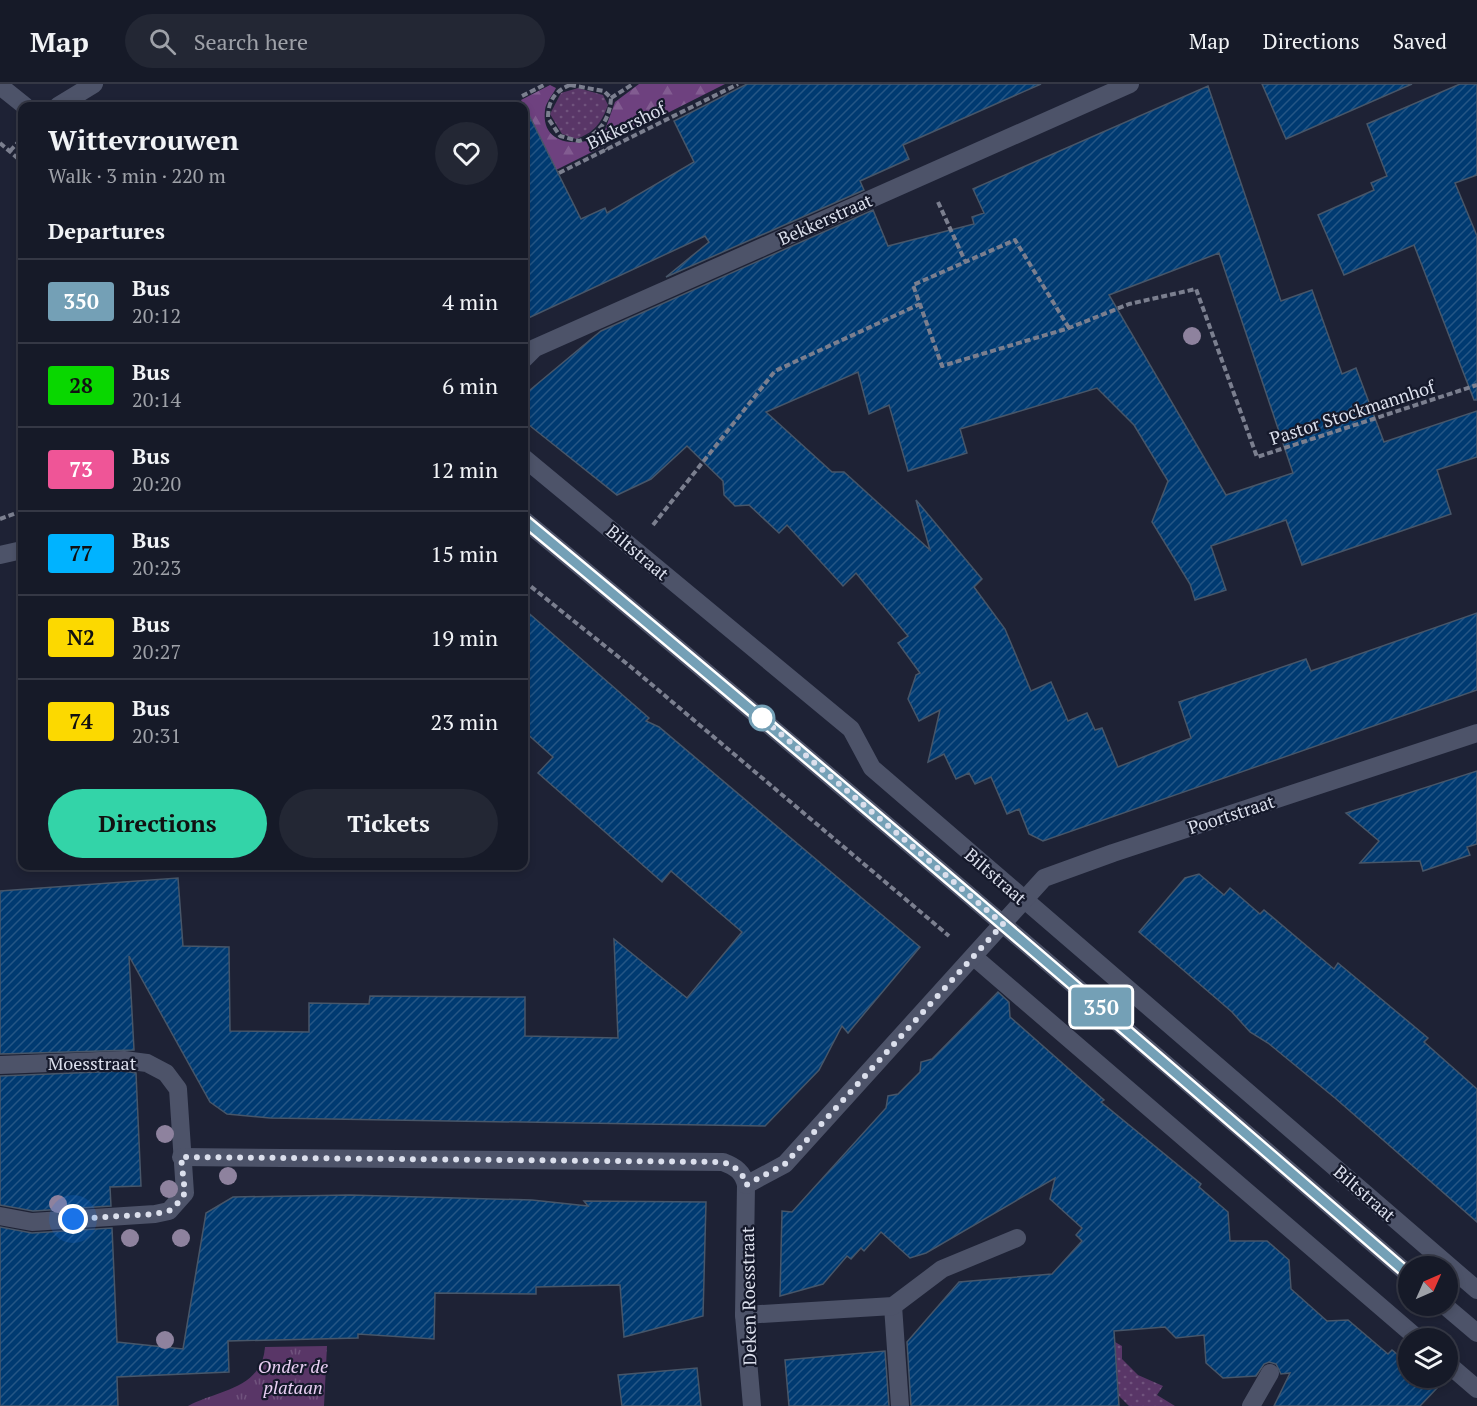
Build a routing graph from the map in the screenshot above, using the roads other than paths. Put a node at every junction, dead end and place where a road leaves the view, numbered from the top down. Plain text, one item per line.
1 (94, 84) edge
2 (1130, 84) edge
3 (0, 86) edge
4 (20, 102) edge
5 (65, 102) edge
6 (528, 355) edge
7 (528, 461) edge
8 (528, 523) edge
9 (18, 551) edge
10 (0, 555) edge
11 (1477, 733) edge
12 (1024, 900) junction
13 (1003, 924) junction
14 (974, 957) junction
15 (0, 1065) edge
16 (181, 1157) junction
17 (746, 1185) junction
18 (0, 1216) edge
19 (1017, 1238) dead end
20 (1398, 1265) edge
21 (1477, 1290) edge
22 (893, 1306) junction
23 (744, 1315) junction
24 (1457, 1316) edge
25 (1405, 1328) edge
26 (1477, 1333) edge
27 (1270, 1373) dead end
28 (1458, 1373) edge
29 (1477, 1389) edge
30 (752, 1406) edge
31 (900, 1406) edge
32 (1251, 1406) edge

1 - 5 street
2 - 6 street, Bekkerstraat
3 - 4 street
7 - 12 street, Biltstraat
8 - 13 street, Biltstraat
9 - 10 street
11 - 12 street, Poortstraat
12 - 13 street, Poortstraat
12 - 21 street, Biltstraat
13 - 14 street, Poortstraat
13 - 20 street, Biltstraat
14 - 17 street, Poortstraat
14 - 25 street
15 - 16 street, Moesstraat
16 - 17 street
16 - 18 street, Moesstraat
17 - 23 street, Deken Roesstraat
19 - 22 street
22 - 23 street
22 - 31 street
23 - 30 street, Deken Roesstraat
24 - 26 street
27 - 32 street
28 - 29 street

